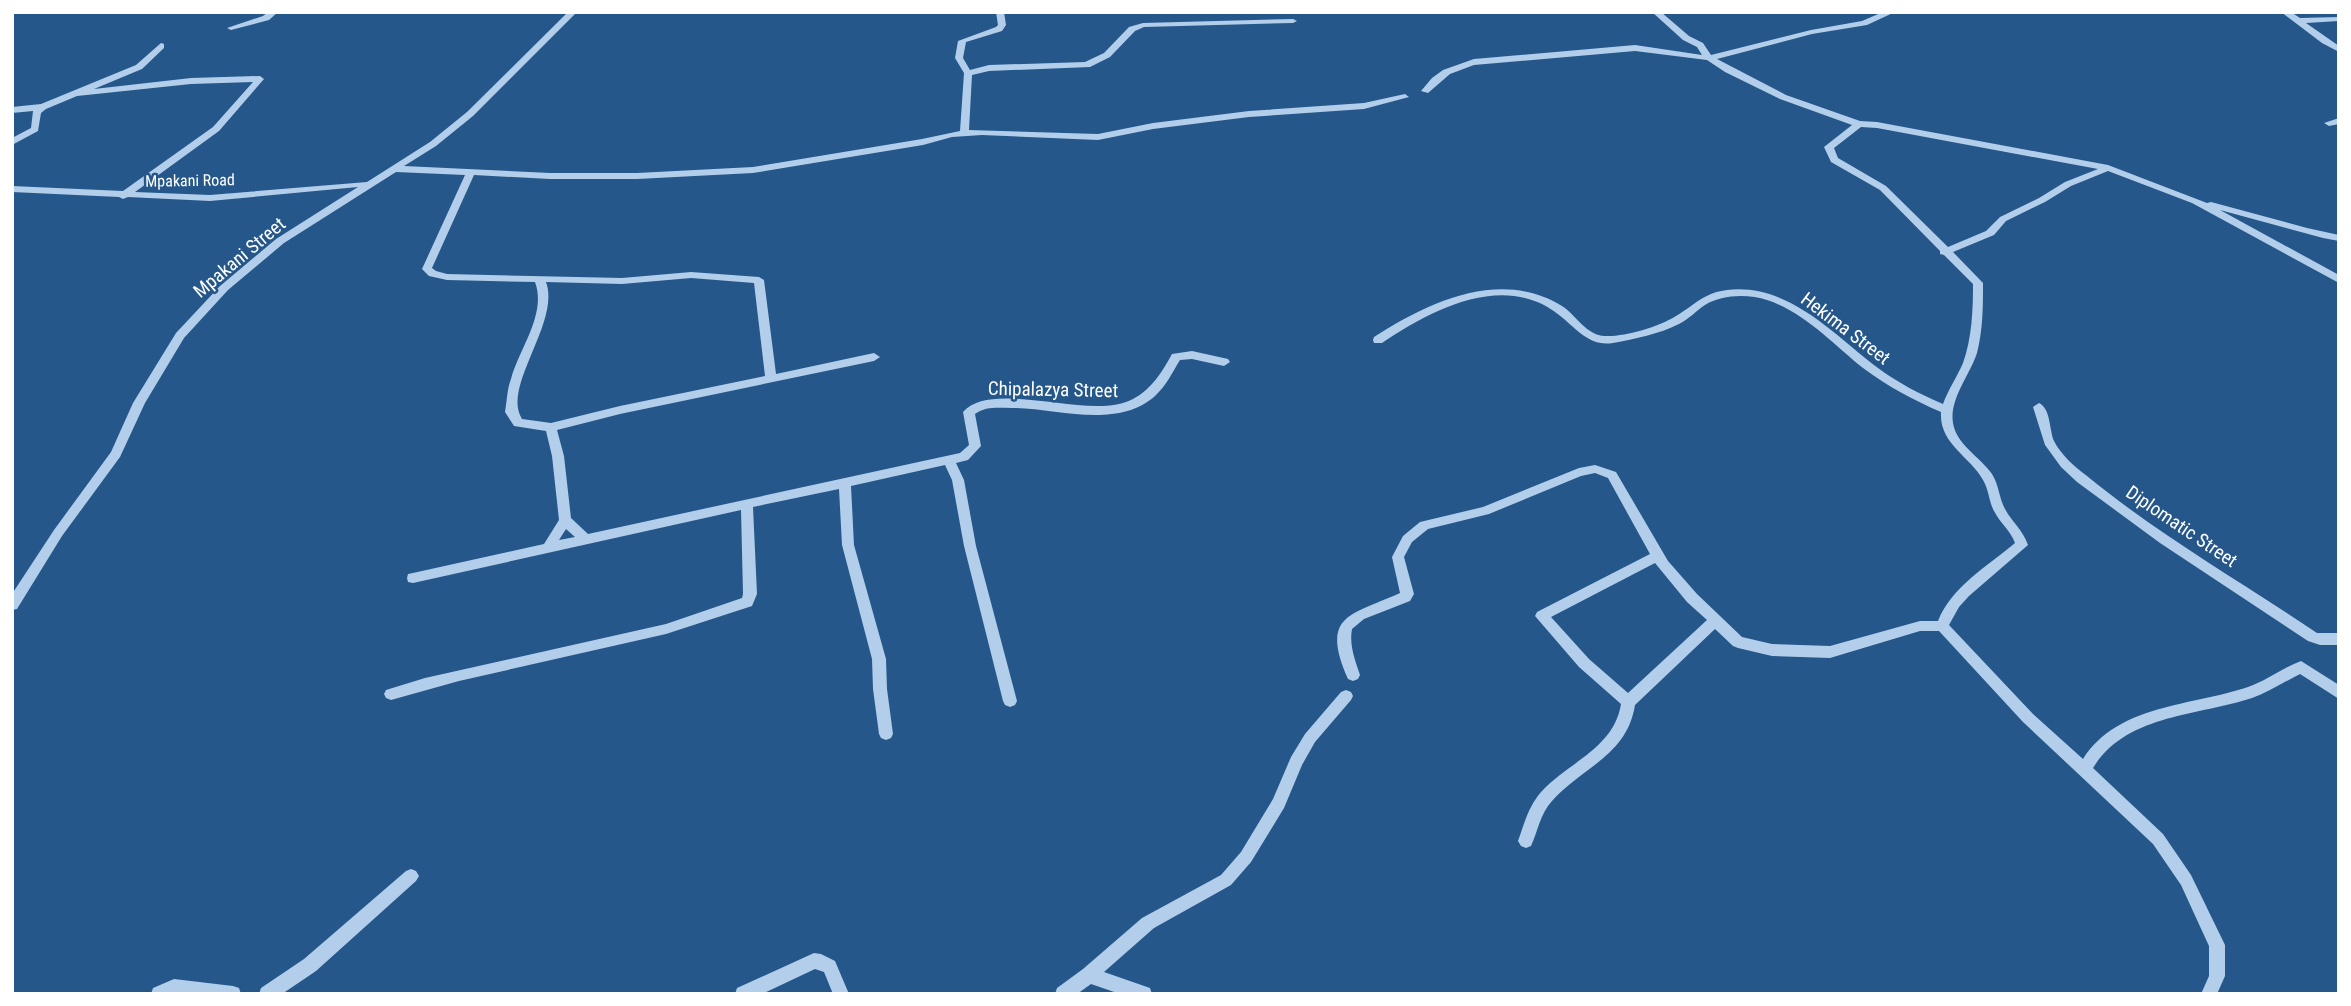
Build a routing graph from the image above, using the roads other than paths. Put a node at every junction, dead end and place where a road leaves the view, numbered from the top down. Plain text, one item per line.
1 (274, 12) edge
2 (573, 12) edge
3 (1000, 12) edge
4 (1656, 12) edge
5 (1891, 12) edge
6 (2285, 12) edge
7 (2339, 19) edge
8 (1293, 21) dead end
9 (2299, 21) junction
10 (231, 28) dead end
11 (161, 46) dead end
12 (2339, 50) edge
13 (1709, 58) junction
14 (968, 74) junction
15 (1425, 91) dead end
16 (72, 94) junction
17 (1405, 97) dead end
18 (43, 107) junction
19 (12, 110) edge
20 (1859, 124) junction
21 (964, 133) junction
22 (12, 142) edge
23 (2108, 168) junction
24 (397, 169) junction
25 (471, 172) junction
26 (368, 183) junction
27 (12, 189) edge
28 (123, 197) junction
29 (2195, 201) junction
30 (2339, 238) edge
31 (1944, 252) junction
32 (539, 279) junction
33 (2339, 280) edge
34 (1378, 340) dead end
35 (874, 357) dead end
36 (1224, 362) dead end
37 (771, 377) junction
38 (2039, 407) dead end
39 (1946, 410) junction
40 (551, 427) junction
41 (949, 460) junction
42 (845, 482) junction
43 (747, 504) junction
44 (565, 520) junction
45 (586, 540) junction
46 (548, 548) junction
47 (1657, 556) junction
48 (413, 578) dead end
49 (12, 605) edge
50 (1715, 621) junction
51 (1942, 626) junction
52 (2339, 639) edge
53 (1353, 675) dead end
54 (2339, 693) edge
55 (391, 694) dead end
56 (1346, 696) dead end
57 (1010, 701) dead end
58 (1628, 702) junction
59 (886, 733) dead end
60 (2085, 770) junction
61 (1526, 841) dead end
62 (411, 876) dead end
63 (1089, 975) junction
64 (159, 994) edge
65 (233, 994) edge
66 (267, 994) edge
67 (743, 994) edge
68 (841, 994) edge
69 (1063, 994) edge
70 (1144, 994) edge
71 (2209, 994) edge

1 - 10 street
2 - 24 street, Mpakani Street
3 - 14 street
4 - 13 street
5 - 13 street
6 - 9 street
7 - 9 street
8 - 14 street
9 - 12 street
11 - 16 street
13 - 15 street
13 - 20 street
14 - 21 street
16 - 18 street
16 - 28 street
17 - 21 street
18 - 19 street
18 - 22 street
20 - 23 street
20 - 31 street
21 - 25 street
23 - 29 street
23 - 31 street
24 - 25 street
24 - 26 street, Mpakani Street
25 - 32 street
26 - 28 street, Mpakani Road
26 - 49 street, Mpakani Street
27 - 28 street, Mpakani Road
29 - 30 street
29 - 33 street
31 - 39 street
32 - 37 street
32 - 40 street
34 - 39 street, Hekima Street
35 - 37 street
36 - 41 street, Chipalazya Street
37 - 40 street
38 - 52 street, Diplomatic Street
39 - 51 street
40 - 44 street
41 - 42 street
41 - 57 street
42 - 43 street
42 - 59 street
43 - 45 street
43 - 55 street
44 - 45 street
44 - 46 street
45 - 46 street
46 - 48 street
47 - 50 street
47 - 53 street
47 - 58 street
50 - 51 street
50 - 58 street
51 - 60 street
54 - 60 street
56 - 63 street
58 - 61 street
60 - 71 street
62 - 66 street
63 - 69 street
63 - 70 street
64 - 65 street
67 - 68 street

